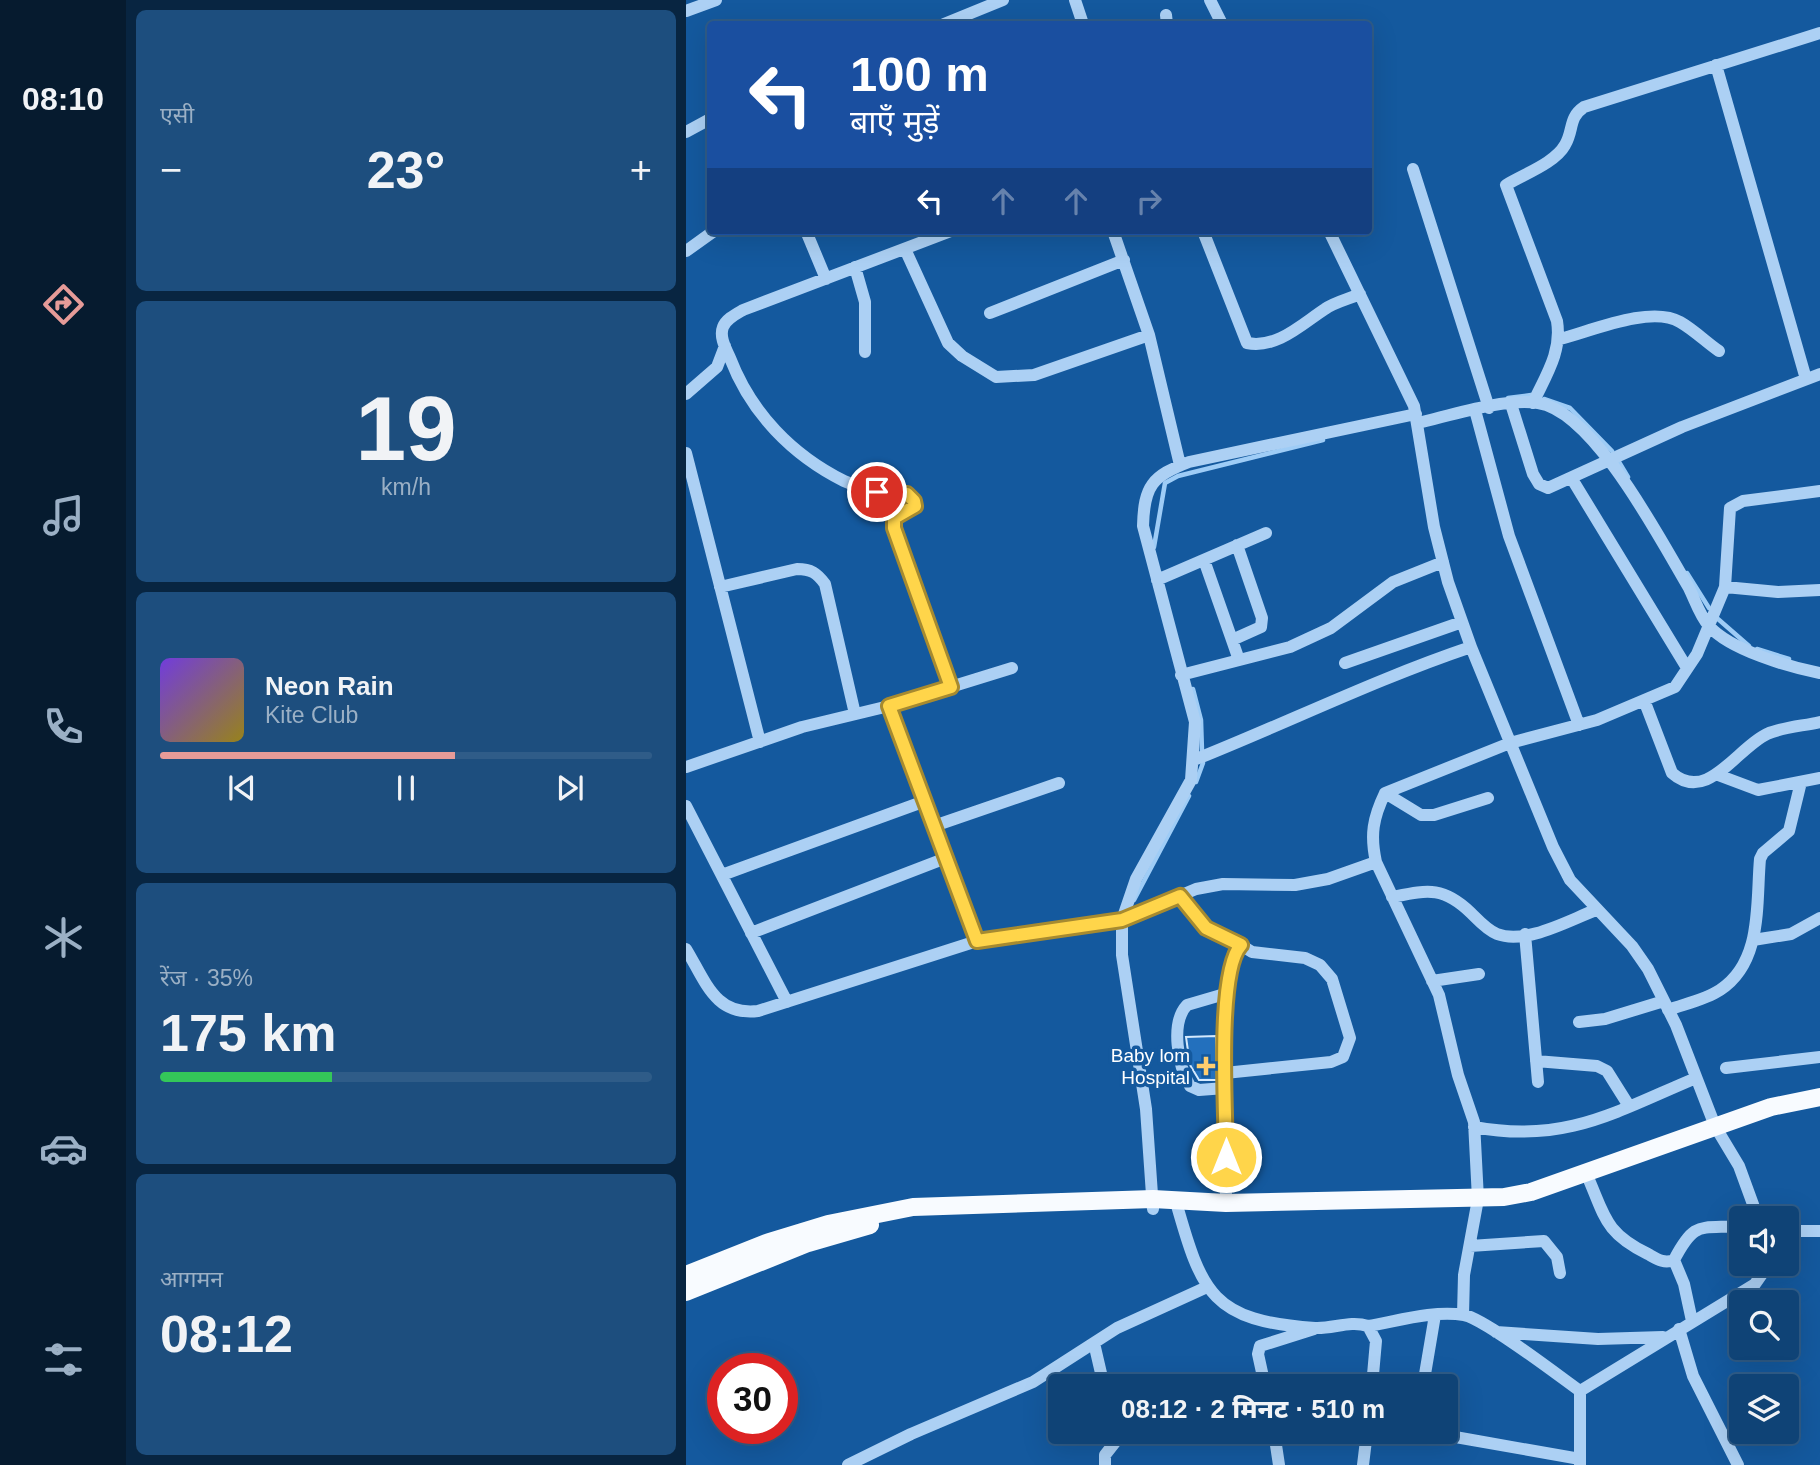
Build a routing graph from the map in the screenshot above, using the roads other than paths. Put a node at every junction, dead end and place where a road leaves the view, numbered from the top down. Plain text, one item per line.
1 (716, 0) edge
2 (1003, 0) edge
3 (1075, 0) edge
4 (1210, 0) edge
5 (686, 11) edge
6 (972, 19) edge
7 (1082, 21) edge
8 (1221, 21) edge
9 (1820, 33) edge
10 (1716, 65) junction
11 (707, 121) edge
12 (686, 132) edge
13 (1413, 169) dead end
14 (708, 235) edge
15 (808, 235) edge
16 (941, 235) edge
17 (1115, 235) edge
18 (1204, 235) edge
19 (1331, 235) edge
20 (905, 249) junction
21 (686, 251) edge
22 (1124, 260) junction
23 (855, 267) junction
24 (826, 279) junction
25 (1360, 294) junction
26 (990, 313) dead end
27 (1149, 335) junction
28 (1560, 339) junction
29 (725, 346) junction
30 (865, 352) dead end
31 (1719, 352) dead end
32 (1820, 374) edge
33 (1806, 379) junction
34 (686, 394) edge
35 (1533, 403) junction
36 (1511, 404) junction
37 (1489, 408) junction
38 (1475, 410) junction
39 (1417, 419) junction
40 (686, 453) edge
41 (1609, 461) junction
42 (1180, 465) junction
43 (1572, 479) junction
44 (1820, 491) edge
45 (1266, 533) dead end
46 (1237, 545) junction
47 (1204, 560) junction
48 (1443, 562) junction
49 (1157, 580) junction
50 (720, 587) junction
51 (1725, 587) junction
52 (1820, 590) edge
53 (1462, 622) junction
54 (1709, 626) junction
55 (1232, 640) junction
56 (1471, 647) junction
57 (1239, 660) junction
58 (1345, 663) dead end
59 (1012, 668) dead end
60 (1687, 668) junction
61 (1820, 673) edge
62 (1181, 675) junction
63 (951, 687) junction
64 (1644, 700) junction
65 (889, 706) junction
66 (855, 714) junction
67 (1820, 722) edge
68 (1579, 725) junction
69 (760, 742) junction
70 (1510, 743) junction
71 (1194, 760) junction
72 (686, 767) edge
73 (1718, 775) junction
74 (1820, 778) edge
75 (1801, 782) junction
76 (1059, 783) dead end
77 (1385, 793) junction
78 (1488, 798) dead end
79 (925, 801) junction
80 (686, 806) edge
81 (934, 826) junction
82 (946, 858) junction
83 (1376, 862) junction
84 (722, 875) junction
85 (1180, 896) junction
86 (1392, 897) junction
87 (1595, 910) junction
88 (1122, 920) junction
89 (1819, 922) edge
90 (751, 933) junction
91 (1525, 934) junction
92 (1753, 940) junction
93 (977, 941) junction
94 (1241, 945) junction
95 (686, 949) edge
96 (1479, 974) dead end
97 (1432, 981) junction
98 (1228, 993) junction
99 (787, 1002) junction
100 (1666, 1005) junction
101 (1579, 1022) dead end
102 (1820, 1057) edge
103 (1536, 1061) junction
104 (1726, 1068) dead end
105 (1225, 1073) junction
106 (1696, 1078) junction
107 (1538, 1082) dead end
108 (1225, 1088) junction
109 (1820, 1097) edge
110 (1629, 1106) junction
111 (1715, 1126) junction
112 (1474, 1127) junction
113 (1586, 1172) junction
114 (1478, 1199) junction
115 (1162, 1203) junction
116 (1226, 1203) junction
117 (1754, 1206) edge
118 (1729, 1227) edge
119 (1799, 1231) edge
120 (1820, 1231) edge
121 (1470, 1246) junction
122 (1674, 1260) junction
123 (1560, 1273) dead end
124 (686, 1275) edge
125 (1760, 1276) edge
126 (1208, 1287) junction
127 (686, 1292) edge
128 (1435, 1315) junction
129 (1463, 1315) junction
130 (1692, 1321) junction
131 (1368, 1326) junction
132 (1316, 1328) junction
133 (1679, 1329) junction
134 (1496, 1332) junction
135 (1667, 1337) junction
136 (1094, 1343) junction
137 (1101, 1374) edge
138 (1262, 1374) edge
139 (1373, 1374) edge
140 (1425, 1374) edge
141 (1580, 1391) junction
142 (1458, 1438) edge
143 (1114, 1444) edge
144 (1276, 1444) edge
145 (1366, 1444) edge
146 (1580, 1462) edge
147 (848, 1465) edge
148 (1105, 1465) edge
149 (1279, 1465) edge
150 (1363, 1465) edge
151 (1738, 1465) edge

1 - 5 street
2 - 6 street
3 - 7 street
4 - 8 street
9 - 10 street
10 - 28 street
10 - 33 street
11 - 12 street
13 - 37 street
14 - 21 street
15 - 24 street
16 - 20 street
17 - 22 street
18 - 25 street
19 - 25 street
20 - 23 street
20 - 27 street
22 - 26 street
22 - 27 street
23 - 24 street
23 - 30 street
24 - 29 street
25 - 39 street
27 - 42 street
28 - 31 street
28 - 35 street
29 - 34 street
29 - 63 street
32 - 33 street
33 - 41 street
35 - 36 street
35 - 41 street
36 - 37 street
36 - 43 street
37 - 38 street
38 - 39 street
38 - 68 street
39 - 42 street
39 - 48 street
40 - 50 street
41 - 43 street
41 - 54 street
42 - 49 street
43 - 60 street
44 - 51 street
45 - 46 street
46 - 47 street
46 - 55 street
47 - 49 street
47 - 55 street
48 - 53 street
48 - 57 street
49 - 62 street
50 - 66 street
50 - 69 street
51 - 52 street
51 - 54 street
53 - 56 street
53 - 58 street
54 - 60 street
54 - 61 street
55 - 57 street
56 - 70 street
56 - 71 street
57 - 62 street
59 - 63 street
60 - 64 street
62 - 71 street
63 - 65 street
64 - 68 street
64 - 73 street
65 - 66 street
65 - 79 street
66 - 69 street
67 - 73 street
68 - 70 street
69 - 72 street
70 - 77 street
70 - 87 street
71 - 88 street
73 - 75 street
74 - 75 street
75 - 92 street
76 - 81 street
77 - 78 street
77 - 83 street
79 - 81 street
79 - 84 street
80 - 84 street
81 - 82 street
82 - 90 street
82 - 93 street
83 - 85 street
83 - 86 street
84 - 90 street
85 - 88 street
85 - 94 street
86 - 91 street
86 - 97 street
87 - 91 street
87 - 100 street
88 - 93 street
88 - 115 street
89 - 92 street
90 - 99 street
91 - 103 street
92 - 100 street
93 - 99 street
94 - 98 street
94 - 105 street
95 - 99 street
96 - 97 street
97 - 112 street
98 - 105 street
98 - 108 street
100 - 101 street
100 - 106 street
102 - 104 street
103 - 107 street
103 - 110 street
105 - 108 street
106 - 110 street
106 - 111 street
108 - 116 street
109 - 111 main road
110 - 112 street
111 - 113 main road
111 - 117 street
112 - 114 street
113 - 114 main road
113 - 122 street
114 - 116 main road
114 - 121 street
115 - 116 main road
115 - 124 main road
115 - 126 street
115 - 127 main road
118 - 122 street
119 - 120 street
121 - 123 street
121 - 129 street
122 - 130 street
125 - 130 street
126 - 132 street
126 - 136 street
128 - 129 street
128 - 131 street
128 - 140 street
129 - 134 street
130 - 133 street
131 - 132 street
131 - 139 street
132 - 138 street
133 - 135 street
133 - 151 street
134 - 135 street
134 - 141 street
135 - 141 street
136 - 137 street
136 - 147 street
141 - 146 street
142 - 146 street
143 - 148 street
144 - 149 street
145 - 150 street

